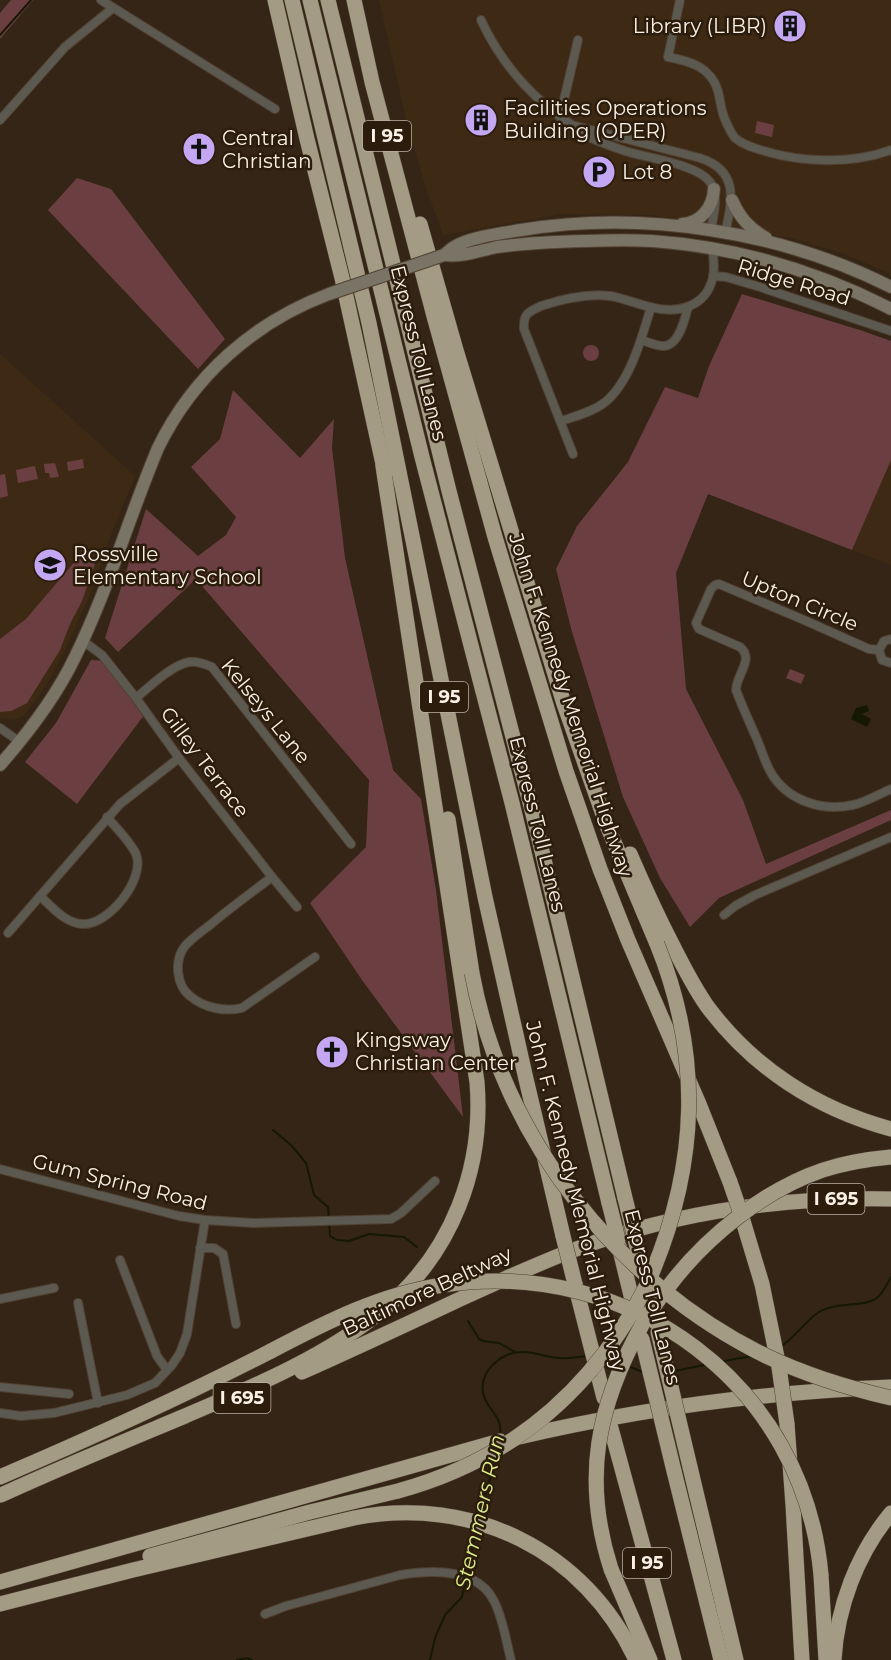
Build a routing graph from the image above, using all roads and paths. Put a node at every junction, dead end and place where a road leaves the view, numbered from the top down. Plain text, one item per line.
1 (101, 0) edge
2 (275, 0) edge
3 (292, 0) edge
4 (310, 0) edge
5 (328, 0) edge
6 (354, 0) edge
7 (680, 0) edge
8 (113, 8) junction
9 (359, 20) junction
10 (481, 20) dead end
11 (578, 40) dead end
12 (275, 108) dead end
13 (560, 117) junction
14 (0, 120) edge
15 (572, 124) junction
16 (891, 150) edge
17 (714, 189) junction
18 (732, 200) junction
19 (672, 225) junction
20 (711, 231) junction
21 (725, 234) junction
22 (777, 245) junction
23 (713, 249) junction
24 (444, 255) junction
25 (713, 276) junction
26 (891, 287) edge
27 (651, 308) junction
28 (688, 308) junction
29 (891, 309) edge
30 (891, 331) edge
31 (641, 340) junction
32 (561, 421) junction
33 (573, 454) dead end
34 (383, 466) junction
35 (891, 639) edge
36 (83, 641) junction
37 (879, 650) junction
38 (549, 651) junction
39 (891, 663) edge
40 (136, 698) junction
41 (0, 728) edge
42 (20, 742) junction
43 (180, 758) junction
44 (0, 765) edge
45 (891, 789) edge
46 (107, 817) junction
47 (891, 837) edge
48 (351, 844) dead end
49 (272, 877) junction
50 (40, 896) junction
51 (297, 907) dead end
52 (724, 915) dead end
53 (8, 933) dead end
54 (315, 957) dead end
55 (891, 1129) edge
56 (891, 1157) edge
57 (0, 1169) edge
58 (435, 1181) dead end
59 (891, 1199) edge
60 (205, 1220) junction
61 (201, 1248) junction
62 (120, 1260) dead end
63 (54, 1288) dead end
64 (0, 1299) edge
65 (78, 1303) dead end
66 (236, 1324) dead end
67 (167, 1370) junction
68 (0, 1387) edge
69 (891, 1387) edge
70 (69, 1394) dead end
71 (891, 1398) edge
72 (98, 1403) junction
73 (0, 1413) edge
74 (0, 1477) edge
75 (1, 1495) edge
76 (891, 1513) edge
77 (0, 1582) edge
78 (0, 1598) edge
79 (0, 1604) edge
80 (265, 1614) dead end
81 (511, 1660) edge
82 (636, 1660) edge
83 (650, 1660) edge
84 (674, 1660) edge
85 (721, 1660) edge
86 (736, 1660) edge
87 (802, 1660) edge
88 (826, 1660) edge
89 (834, 1660) edge

1 - 8 street
2 - 34 highway
3 - 84 highway, John F. Kennedy Memorial Highway / I 95, bridge
4 - 85 highway, Express Toll Lanes, bridge
5 - 86 highway, Express Toll Lanes, bridge
6 - 9 highway, John F. Kennedy Memorial Highway / I 95
7 - 16 street
8 - 12 street
8 - 14 street
9 - 38 highway
9 - 87 highway, John F. Kennedy Memorial Highway / I 95, bridge
10 - 13 street
11 - 13 street
13 - 15 street
15 - 17 street
15 - 18 street
17 - 19 main road
17 - 20 street
18 - 21 street
18 - 22 main road
19 - 20 main road
19 - 24 main road
20 - 21 main road
20 - 23 main road
21 - 22 main road
21 - 23 main road
22 - 26 main road
23 - 24 main road
23 - 25 street, Ridge Road
23 - 29 main road
24 - 36 main road, bridge
25 - 28 street
25 - 30 street, Ridge Road
27 - 28 street
27 - 31 street
27 - 32 street
28 - 31 street
31 - 32 street
32 - 33 street
34 - 71 highway, bridge
34 - 75 highway
35 - 37 street
36 - 40 street, Gilley Terrace
36 - 42 main road
37 - 39 street
37 - 45 street, Upton Circle
38 - 55 highway
38 - 78 highway, bridge
40 - 43 street, Gilley Terrace
40 - 48 street, Kelseys Lane
41 - 42 street
42 - 44 main road
43 - 46 street
43 - 49 street, Gilley Terrace
46 - 50 street
46 - 50 street
47 - 52 street
49 - 51 street, Gilley Terrace
49 - 54 street
50 - 53 street
56 - 83 highway, bridge
57 - 60 street, Gum Spring Road
58 - 60 street, Gum Spring Road
59 - 75 highway, Baltimore Beltway / I 695
60 - 61 street
61 - 66 street
61 - 67 street
62 - 67 street
63 - 64 street
65 - 72 street
67 - 72 street
68 - 70 street
69 - 77 highway
72 - 73 street
74 - 88 highway, bridge
76 - 89 highway
79 - 82 highway
80 - 81 street

